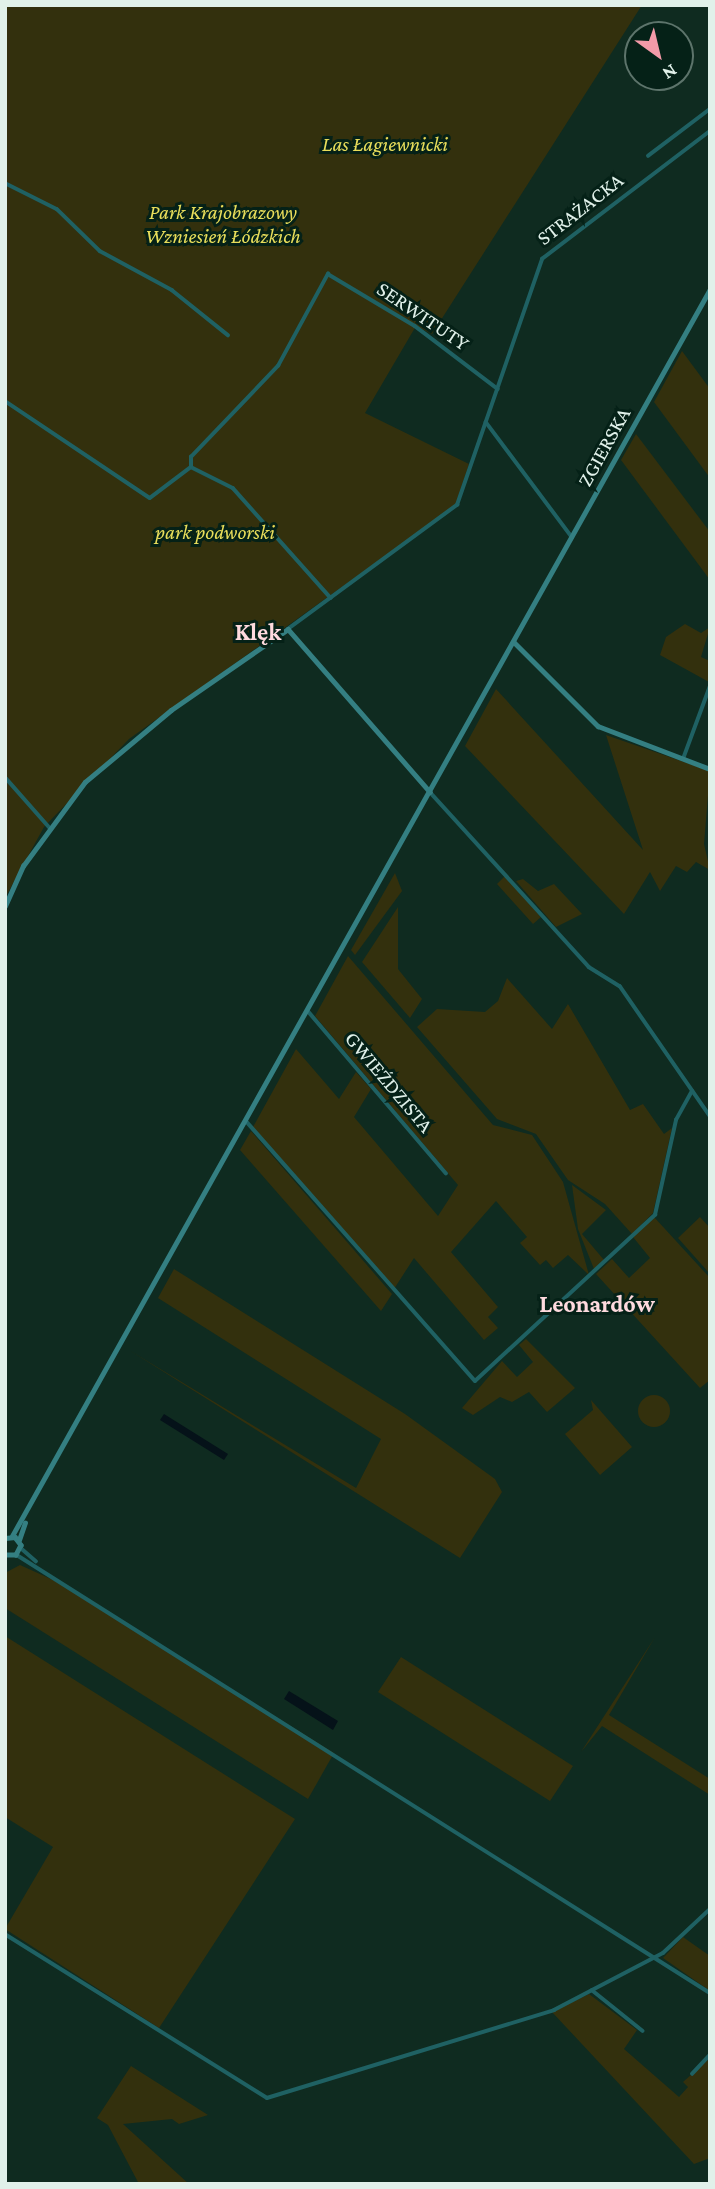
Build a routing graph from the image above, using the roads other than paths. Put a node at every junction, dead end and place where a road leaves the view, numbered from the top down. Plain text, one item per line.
1 (710, 109) edge
2 (710, 131) edge
3 (648, 156) dead end
4 (5, 183) edge
5 (710, 289) edge
6 (228, 335) dead end
7 (498, 389) junction
8 (5, 401) edge
9 (486, 422) junction
10 (191, 467) junction
11 (572, 537) junction
12 (331, 598) junction
13 (288, 629) junction
14 (514, 642) junction
15 (710, 686) edge
16 (683, 759) junction
17 (710, 769) edge
18 (5, 777) edge
19 (430, 792) junction
20 (50, 828) junction
21 (5, 906) edge
22 (308, 1012) junction
23 (692, 1091) junction
24 (710, 1116) edge
25 (247, 1122) junction
26 (446, 1173) dead end
27 (30, 1512) junction
28 (8, 1537) edge
29 (19, 1541) junction
30 (21, 1548) junction
31 (9, 1557) edge
32 (43, 1567) junction
33 (710, 1909) edge
34 (5, 1934) edge
35 (657, 1956) junction
36 (592, 1990) junction
37 (710, 1993) edge
38 (643, 2031) dead end
39 (710, 2055) edge
40 (692, 2074) dead end

1 - 3 street
2 - 7 street, STRAŻACKA
4 - 6 street
5 - 11 main road, ZGIERSKA
7 - 9 street, STRAŻACKA
7 - 10 street, SERWITUTY
8 - 10 street
9 - 11 street
9 - 12 street, STRAŻACKA
10 - 12 street
11 - 14 main road, ZGIERSKA
12 - 13 street, STRAŻACKA
13 - 19 main road
13 - 20 main road
14 - 16 main road
14 - 19 main road, ZGIERSKA
15 - 16 street
16 - 17 main road
18 - 20 street
19 - 22 main road, ZGIERSKA
19 - 23 street
20 - 21 main road
22 - 25 main road, ZGIERSKA
22 - 26 street, GWIEŹDZISTA
23 - 24 street
23 - 25 street
25 - 27 main road, ZGIERSKA
27 - 28 main road
27 - 29 main road
28 - 29 main road
29 - 30 main road
30 - 31 main road
30 - 32 street
31 - 32 street
32 - 35 street
33 - 35 street
34 - 36 street
35 - 36 street
35 - 37 street
36 - 38 street
39 - 40 street

